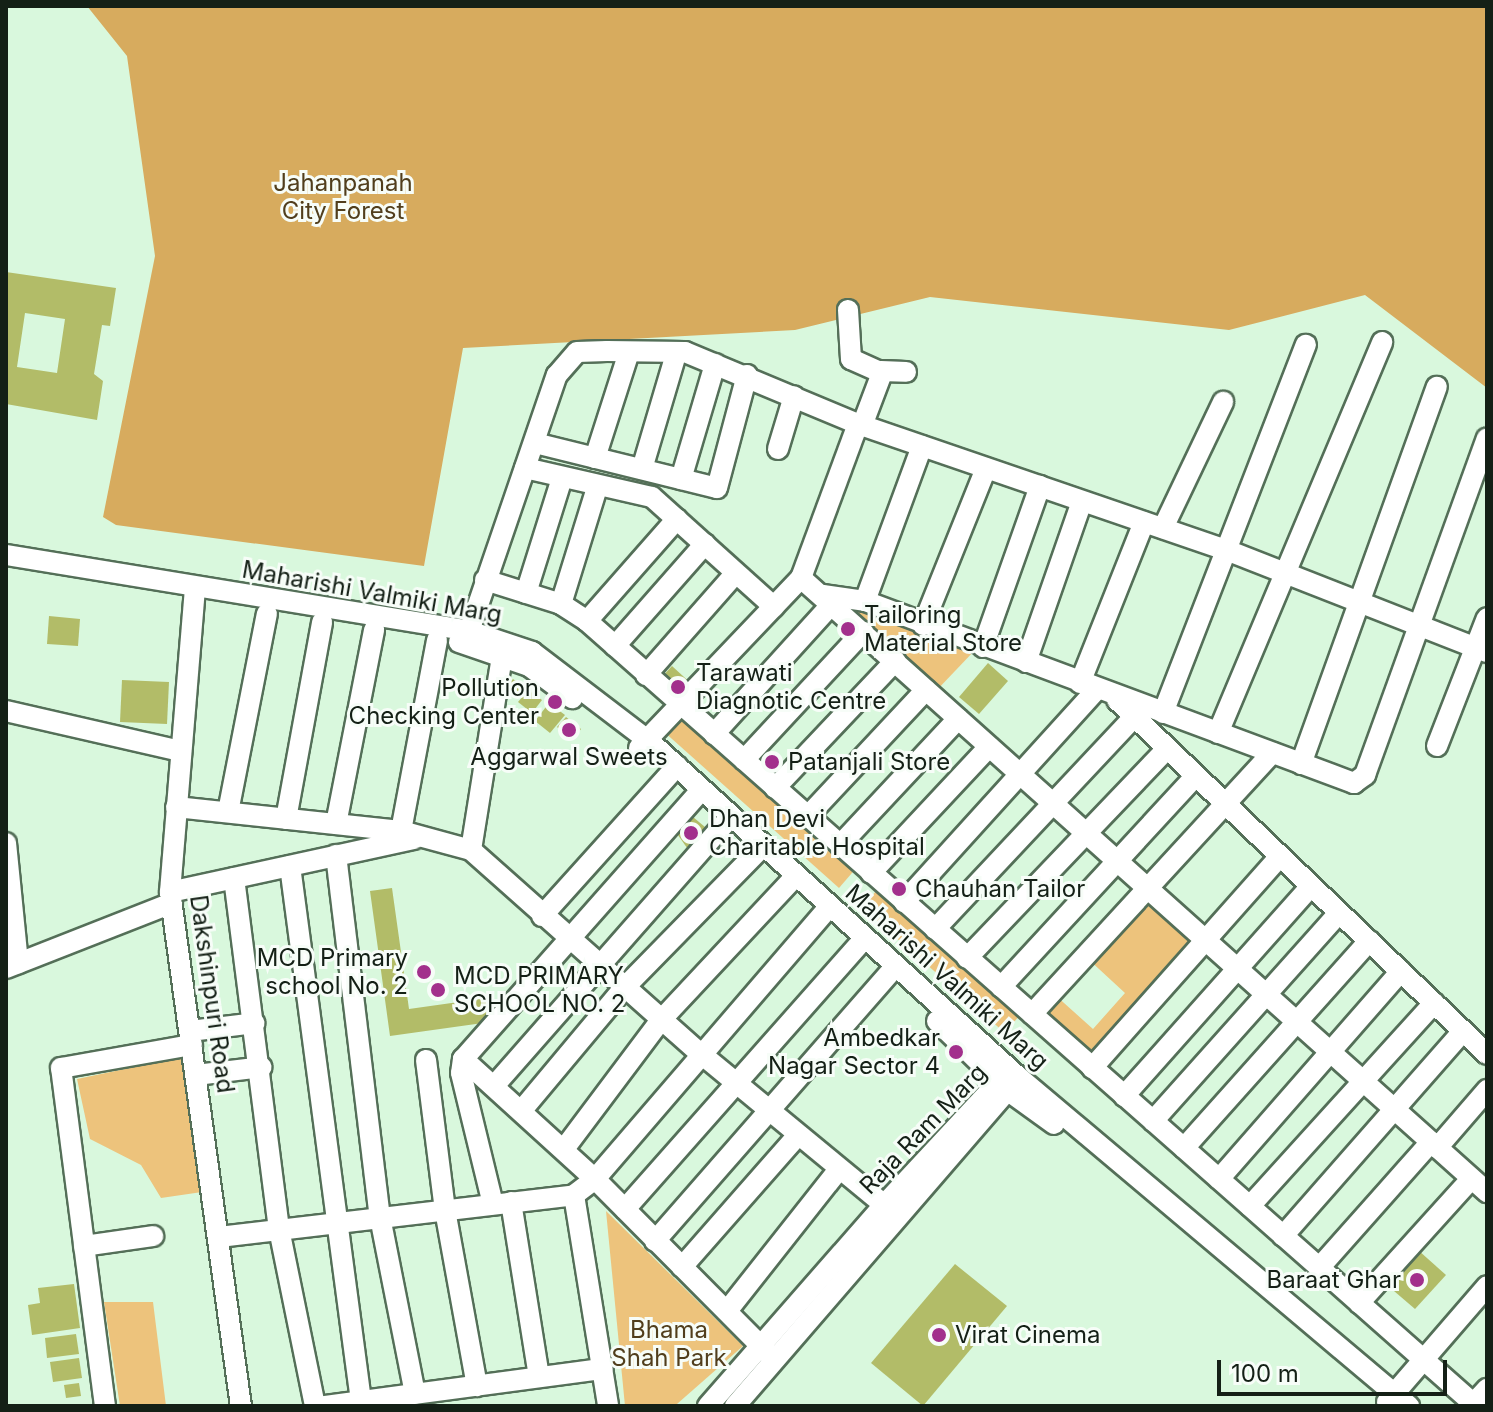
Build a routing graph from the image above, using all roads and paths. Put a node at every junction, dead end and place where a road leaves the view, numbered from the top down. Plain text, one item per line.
1 (848, 310) dead end
2 (1382, 342) dead end
3 (1306, 345) dead end
4 (629, 352) junction
5 (676, 354) junction
6 (715, 364) junction
7 (881, 371) junction
8 (906, 372) dead end
9 (747, 375) junction
10 (1437, 387) dead end
11 (794, 396) junction
12 (1223, 402) dead end
13 (860, 425) junction
14 (1487, 438) edge
15 (535, 443) junction
16 (922, 446) junction
17 (778, 449) dead end
18 (595, 458) junction
19 (525, 468) junction
20 (986, 468) junction
21 (642, 469) junction
22 (562, 478) junction
23 (681, 479) junction
24 (1040, 486) junction
25 (597, 488) junction
26 (1082, 501) junction
27 (677, 519) junction
28 (1154, 525) junction
29 (705, 544) junction
30 (1229, 551) junction
31 (6, 555) edge
32 (6, 569) edge
33 (1282, 571) junction
34 (735, 574) junction
35 (801, 578) junction
36 (485, 580) junction
37 (526, 593) junction
38 (194, 595) junction
39 (827, 600) junction
40 (865, 601) junction
41 (1358, 601) junction
42 (561, 604) junction
43 (774, 607) junction
44 (267, 614) junction
45 (1487, 618) edge
46 (587, 621) junction
47 (322, 622) junction
48 (1416, 624) junction
49 (923, 625) junction
50 (374, 630) junction
51 (863, 632) junction
52 (466, 637) junction
53 (437, 640) junction
54 (615, 646) junction
55 (503, 647) junction
56 (983, 647) junction
57 (1482, 650) edge
58 (895, 661) junction
59 (1026, 662) junction
60 (646, 675) junction
61 (1096, 689) junction
62 (926, 690) junction
63 (684, 707) junction
64 (6, 711) edge
65 (1163, 713) junction
66 (1134, 717) junction
67 (958, 719) junction
68 (1218, 733) junction
69 (714, 734) junction
70 (644, 745) junction
71 (1437, 746) dead end
72 (989, 747) junction
73 (1167, 749) junction
74 (180, 751) junction
75 (1272, 753) junction
76 (744, 760) junction
77 (1301, 764) junction
78 (674, 770) junction
79 (1021, 774) junction
80 (1196, 776) junction
81 (775, 788) junction
82 (696, 796) junction
83 (1224, 802) junction
84 (1053, 803) junction
85 (176, 807) junction
86 (228, 812) junction
87 (807, 817) junction
88 (286, 819) junction
89 (725, 823) junction
90 (336, 824) junction
91 (401, 831) junction
92 (1086, 834) junction
93 (422, 837) junction
94 (6, 843) edge
95 (840, 845) junction
96 (471, 850) junction
97 (757, 852) junction
98 (336, 855) junction
99 (1280, 856) junction
100 (1114, 860) junction
101 (290, 866) junction
102 (871, 873) junction
103 (234, 878) junction
104 (791, 881) junction
105 (1311, 886) junction
106 (1143, 889) junction
107 (171, 897) junction
108 (904, 902) junction
109 (1339, 913) junction
110 (823, 914) junction
111 (542, 916) junction
112 (935, 929) junction
113 (568, 939) junction
114 (1369, 941) junction
115 (1204, 942) junction
116 (858, 946) junction
117 (967, 958) junction
118 (12, 966) edge
119 (601, 968) junction
120 (1237, 970) junction
121 (1401, 971) junction
122 (889, 974) junction
123 (1001, 987) junction
124 (624, 988) junction
125 (1266, 995) junction
126 (1434, 1003) junction
127 (1032, 1014) junction
128 (661, 1020) junction
129 (1297, 1021) junction
130 (255, 1023) junction
131 (1463, 1031) junction
132 (191, 1038) junction
133 (1330, 1052) junction
134 (700, 1053) junction
135 (1487, 1054) edge
136 (463, 1059) junction
137 (426, 1060) dead end
138 (262, 1067) junction
139 (1092, 1068) junction
140 (196, 1075) junction
141 (1363, 1081) junction
142 (734, 1083) junction
143 (1008, 1083) junction
144 (494, 1086) junction
145 (1487, 1090) edge
146 (1124, 1096) junction
147 (1395, 1108) junction
148 (522, 1110) junction
149 (769, 1112) junction
150 (1153, 1121) junction
151 (798, 1135) junction
152 (1434, 1145) junction
153 (1184, 1148) junction
154 (564, 1149) junction
155 (839, 1169) junction
156 (595, 1179) junction
157 (1219, 1179) junction
158 (1479, 1186) edge
159 (574, 1195) junction
160 (502, 1203) junction
161 (1250, 1206) junction
162 (625, 1209) junction
163 (445, 1210) junction
164 (890, 1211) junction
165 (380, 1217) junction
166 (334, 1223) junction
167 (279, 1229) junction
168 (153, 1236) dead end
169 (1283, 1236) junction
170 (219, 1237) junction
171 (655, 1241) junction
172 (84, 1246) junction
173 (682, 1267) junction
174 (1319, 1268) junction
175 (1487, 1286) edge
176 (1359, 1303) junction
177 (727, 1311) junction
178 (768, 1352) junction
179 (1423, 1359) junction
180 (603, 1369) junction
181 (539, 1377) junction
182 (477, 1386) junction
183 (415, 1394) junction
184 (742, 1398) edge
185 (1479, 1399) edge
186 (361, 1401) junction
187 (1395, 1402) edge
188 (105, 1406) edge
189 (241, 1406) edge
190 (315, 1406) edge
191 (324, 1406) edge
192 (608, 1406) edge
193 (708, 1406) edge

1 - 7 street
2 - 33 street
3 - 30 street
4 - 5 street
4 - 15 street
4 - 18 street
5 - 6 street
5 - 21 street
6 - 9 street
6 - 23 street
7 - 8 street
7 - 13 street
9 - 11 street
9 - 23 street
10 - 41 street
11 - 13 street
11 - 17 street
12 - 28 street
13 - 16 street
13 - 35 street
14 - 48 street
15 - 18 street
15 - 19 street
16 - 20 street
16 - 40 street
18 - 21 street
19 - 22 street
19 - 36 street
20 - 24 street
20 - 49 street
21 - 23 street
22 - 25 street
22 - 37 street
24 - 26 street
24 - 56 street
25 - 27 street
25 - 42 street
26 - 28 street
26 - 59 street
27 - 29 street
27 - 46 street
28 - 30 street
28 - 61 street
29 - 34 street
29 - 54 street
30 - 33 street
30 - 65 street
31 - 38 street, Maharishi Valmiki Marg
32 - 38 street, Maharishi Valmiki Marg
33 - 41 street
33 - 68 street
34 - 43 street
34 - 60 street
35 - 39 street
35 - 43 street
36 - 37 street
36 - 52 street
37 - 42 street
38 - 44 street, Maharishi Valmiki Marg
38 - 52 street, Maharishi Valmiki Marg
38 - 74 street, Dakshinpuri Road
39 - 40 street
39 - 51 street
39 - 69 street
40 - 49 street
41 - 48 street
41 - 77 street
42 - 46 street
43 - 63 street
44 - 47 street, Maharishi Valmiki Marg
44 - 86 street
45 - 57 street
46 - 54 street
47 - 50 street, Maharishi Valmiki Marg
47 - 88 street
48 - 57 street
48 - 77 street
49 - 56 street
50 - 53 street, Maharishi Valmiki Marg
50 - 90 street
51 - 58 street
51 - 76 street
52 - 53 street, Maharishi Valmiki Marg
52 - 55 street, Maharishi Valmiki Marg
53 - 91 street
54 - 60 street
55 - 70 street, Maharishi Valmiki Marg
55 - 96 street
56 - 59 street
57 - 71 street
58 - 62 street
58 - 81 street
59 - 61 street
60 - 63 street
61 - 65 street
61 - 66 street
61 - 79 street
62 - 67 street
62 - 87 street
63 - 69 street
63 - 70 street
64 - 74 street
65 - 68 street
66 - 73 street
66 - 84 street
67 - 72 street
67 - 95 street
68 - 75 street
69 - 76 street
70 - 78 street, Maharishi Valmiki Marg
72 - 79 street
72 - 102 street
73 - 80 street
73 - 92 street
74 - 85 street, Dakshinpuri Road
75 - 77 street
75 - 83 street
76 - 81 street
78 - 82 street, Maharishi Valmiki Marg
78 - 111 street
78 - 143 street, Maharishi Valmiki Marg
79 - 84 street
79 - 108 street
80 - 83 street
80 - 100 street
81 - 87 street
82 - 89 street, Maharishi Valmiki Marg
82 - 113 street
83 - 99 street
83 - 106 street
84 - 92 street
84 - 112 street
85 - 86 street
85 - 107 street, Dakshinpuri Road
86 - 88 street
87 - 95 street
88 - 90 street
89 - 97 street, Maharishi Valmiki Marg
89 - 119 street
90 - 91 street
91 - 93 street
92 - 100 street
92 - 117 street
93 - 96 street
93 - 98 street
94 - 118 street
95 - 102 street
96 - 111 street
97 - 104 street, Maharishi Valmiki Marg
97 - 124 street
98 - 101 street
98 - 165 street
99 - 105 street
99 - 115 street
100 - 106 street
100 - 123 street
101 - 103 street
101 - 166 street
102 - 108 street
103 - 107 street
103 - 130 street
104 - 110 street, Maharishi Valmiki Marg
104 - 128 street
105 - 109 street
105 - 120 street
106 - 115 street
106 - 127 street
107 - 118 street
107 - 132 street, Dakshinpuri Road
108 - 112 street
109 - 114 street
109 - 125 street
110 - 116 street, Maharishi Valmiki Marg
110 - 134 street
111 - 113 street
112 - 117 street
113 - 119 street
113 - 136 street
114 - 121 street
114 - 129 street
115 - 120 street
115 - 139 street
116 - 122 street, Maharishi Valmiki Marg
116 - 142 street
117 - 123 street
119 - 124 street
119 - 144 street
120 - 125 street
120 - 146 street
121 - 126 street
121 - 133 street
122 - 143 street, Maharishi Valmiki Marg
122 - 149 street
123 - 127 street
124 - 128 street
124 - 148 street
125 - 129 street
125 - 150 street
126 - 131 street
126 - 141 street
127 - 139 street
128 - 134 street
128 - 154 street
129 - 133 street
129 - 153 street
130 - 132 street
130 - 138 street
131 - 135 street
131 - 147 street
132 - 140 street, Dakshinpuri Road
132 - 172 street
133 - 141 street
133 - 157 street
134 - 142 street
134 - 156 street
136 - 144 street
136 - 160 street
137 - 163 street
138 - 140 street
138 - 167 street
139 - 146 street
140 - 170 street, Dakshinpuri Road
141 - 147 street
141 - 161 street
142 - 149 street
142 - 162 street
143 - 164 street, Raja Ram Marg
143 - 187 street, Maharishi Valmiki Marg
144 - 148 street
145 - 152 street
146 - 150 street
147 - 152 street
147 - 169 street
148 - 154 street
149 - 151 street
149 - 171 street
150 - 153 street
151 - 155 street
151 - 173 street
152 - 158 street
152 - 174 street
153 - 157 street
154 - 156 street
155 - 164 street
155 - 177 street
156 - 159 street
156 - 162 street
157 - 161 street
158 - 176 street
159 - 160 street
159 - 180 street
160 - 163 street
160 - 181 street
161 - 169 street
162 - 171 street
163 - 165 street
163 - 182 street
164 - 178 street, Raja Ram Marg
165 - 166 street
165 - 183 street
166 - 167 street
166 - 186 street
167 - 170 street
167 - 190 street
168 - 172 street
169 - 174 street
170 - 189 street, Dakshinpuri Road
171 - 173 street
172 - 188 street
173 - 177 street
174 - 176 street
175 - 179 street
176 - 179 street
177 - 178 street
178 - 184 street, Raja Ram Marg
179 - 185 street
179 - 187 street
180 - 181 street
180 - 192 street
181 - 182 street
182 - 183 street
183 - 186 street
184 - 193 street, Raja Ram Marg
186 - 191 street

